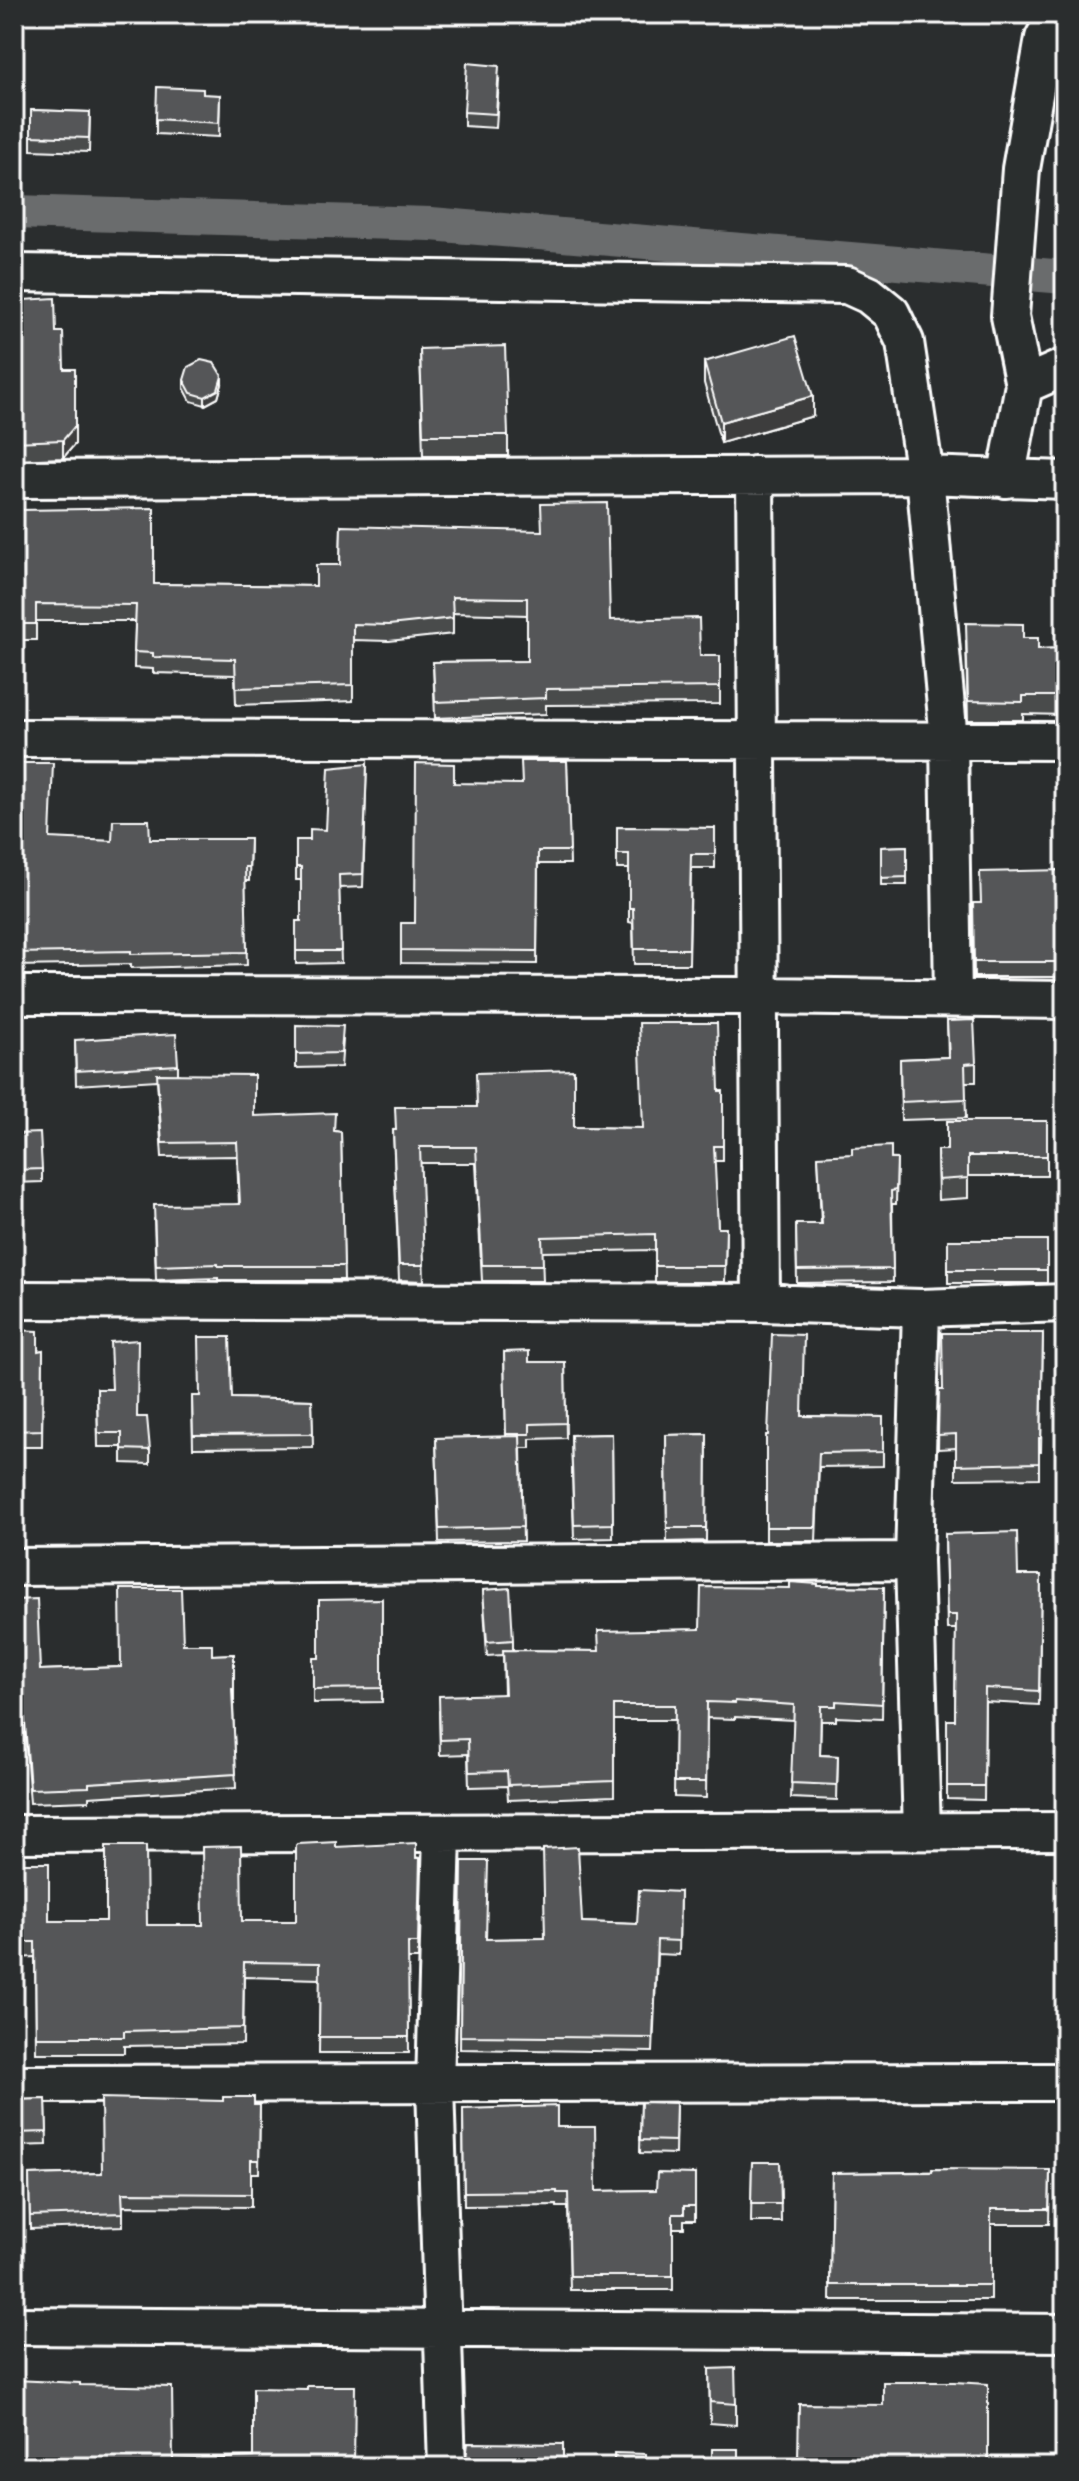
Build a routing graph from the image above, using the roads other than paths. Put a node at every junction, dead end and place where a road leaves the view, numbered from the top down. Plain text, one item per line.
1 (1057, 14) edge
2 (14, 273) edge
3 (1065, 367) edge
4 (1024, 385) junction
5 (755, 475) junction
6 (925, 475) junction
7 (14, 479) edge
8 (1006, 479) junction
9 (1065, 480) edge
10 (14, 738) edge
11 (758, 740) junction
12 (949, 740) junction
13 (1065, 741) edge
14 (14, 995) edge
15 (760, 996) junction
16 (953, 998) junction
17 (1065, 1000) edge
18 (14, 1300) edge
19 (761, 1303) junction
20 (1065, 1303) edge
21 (921, 1308) junction
22 (914, 1561) junction
23 (14, 1567) edge
24 (922, 1831) junction
25 (1065, 1831) edge
26 (14, 1834) edge
27 (442, 1834) junction
28 (1065, 2082) edge
29 (14, 2084) edge
30 (435, 2085) junction
31 (14, 2326) edge
32 (444, 2330) junction
33 (1065, 2333) edge
34 (447, 2467) edge

1 - 4 street
2 - 6 street
3 - 4 street
4 - 8 street
5 - 6 street
5 - 7 street
5 - 11 street
6 - 8 street
6 - 12 street
8 - 9 street
10 - 11 street
11 - 12 street
11 - 15 street
12 - 13 street
12 - 16 street
14 - 15 street
15 - 16 street
15 - 19 street
16 - 17 street
18 - 19 street
19 - 20 street
19 - 21 street
20 - 21 street
21 - 22 street
22 - 23 street
22 - 24 street
24 - 25 street
24 - 27 street
26 - 27 street
27 - 30 street
28 - 30 street
29 - 30 street
30 - 32 street
31 - 32 street
32 - 33 street
32 - 34 street

